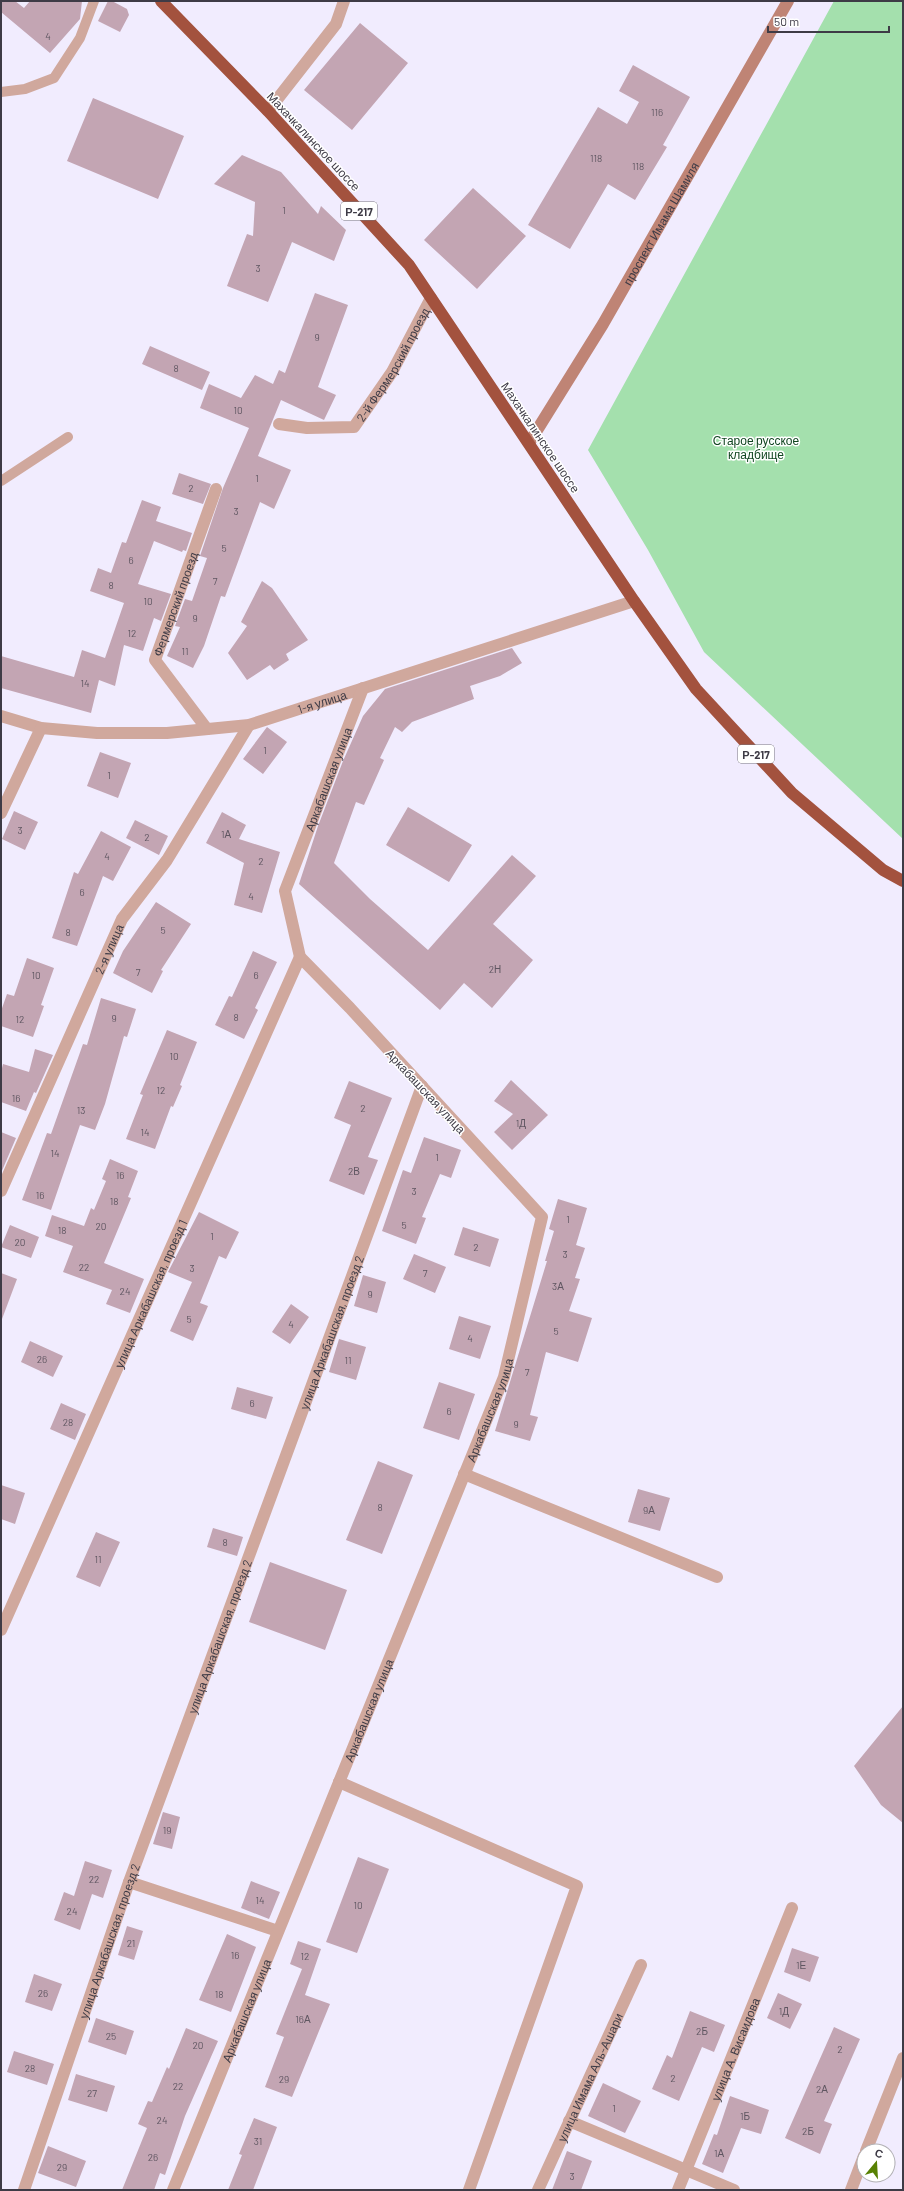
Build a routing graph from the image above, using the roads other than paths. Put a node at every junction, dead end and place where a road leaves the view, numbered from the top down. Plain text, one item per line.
1 (94, 1) edge
2 (161, 1) edge
3 (344, 1) edge
4 (788, 1) edge
5 (1, 92) edge
6 (268, 111) junction
7 (431, 298) junction
8 (279, 424) dead end
9 (68, 437) dead end
10 (529, 443) junction
11 (1, 481) edge
12 (216, 489) dead end
13 (634, 601) junction
14 (363, 688) junction
15 (1, 716) edge
16 (249, 725) junction
17 (42, 728) junction
18 (207, 729) junction
19 (1, 813) edge
20 (903, 881) edge
21 (300, 957) junction
22 (422, 1086) junction
23 (1, 1191) edge
24 (464, 1474) junction
25 (718, 1577) dead end
26 (1, 1630) edge
27 (339, 1782) junction
28 (129, 1882) junction
29 (792, 1908) dead end
30 (278, 1931) junction
31 (641, 1965) dead end
32 (903, 2058) edge
33 (569, 2121) junction
34 (869, 2143) edge
35 (687, 2170) junction
36 (856, 2177) edge
37 (24, 2190) edge
38 (173, 2190) edge
39 (469, 2190) edge
40 (538, 2190) edge
41 (678, 2190) edge
42 (734, 2190) edge
43 (851, 2190) edge

1 - 5 lane
2 - 6 highway, Махачкалинское шоссе / Р-217
3 - 6 street
4 - 10 main road, проспект Имама Шамиля
6 - 7 highway, Махачкалинское шоссе / Р-217
7 - 8 street, 2-й Фермерский проезд
7 - 10 highway, Махачкалинское шоссе / Р-217
9 - 11 lane
10 - 13 highway, Махачкалинское шоссе / Р-217
12 - 18 street, Фермерский проезд
13 - 14 street, 1-я улица
13 - 20 highway, Махачкалинское шоссе / Р-217
14 - 16 street, 1-я улица
14 - 21 street, Аркабашская улица
15 - 17 street, 1-я улица
16 - 18 street, 1-я улица
16 - 23 street, 2-я улица
17 - 18 street, 1-я улица
17 - 19 street
21 - 22 street, Аркабашская улица
21 - 26 street, улица Аркабашская, проезд 1
22 - 24 street, Аркабашская улица
22 - 28 street, улица Аркабашская, проезд 2
24 - 25 street
24 - 27 street, Аркабашская улица
27 - 30 street, Аркабашская улица
27 - 39 street
28 - 30 street
28 - 37 street, улица Аркабашская, проезд 2
29 - 35 street, улица А. Висаидова
30 - 38 street, Аркабашская улица
31 - 33 street, улица Имама Аль-Ашари
32 - 34 street
33 - 35 street
33 - 40 street, улица Имама Аль-Ашари
35 - 41 street, улица А. Висаидова
35 - 42 street
36 - 43 street

